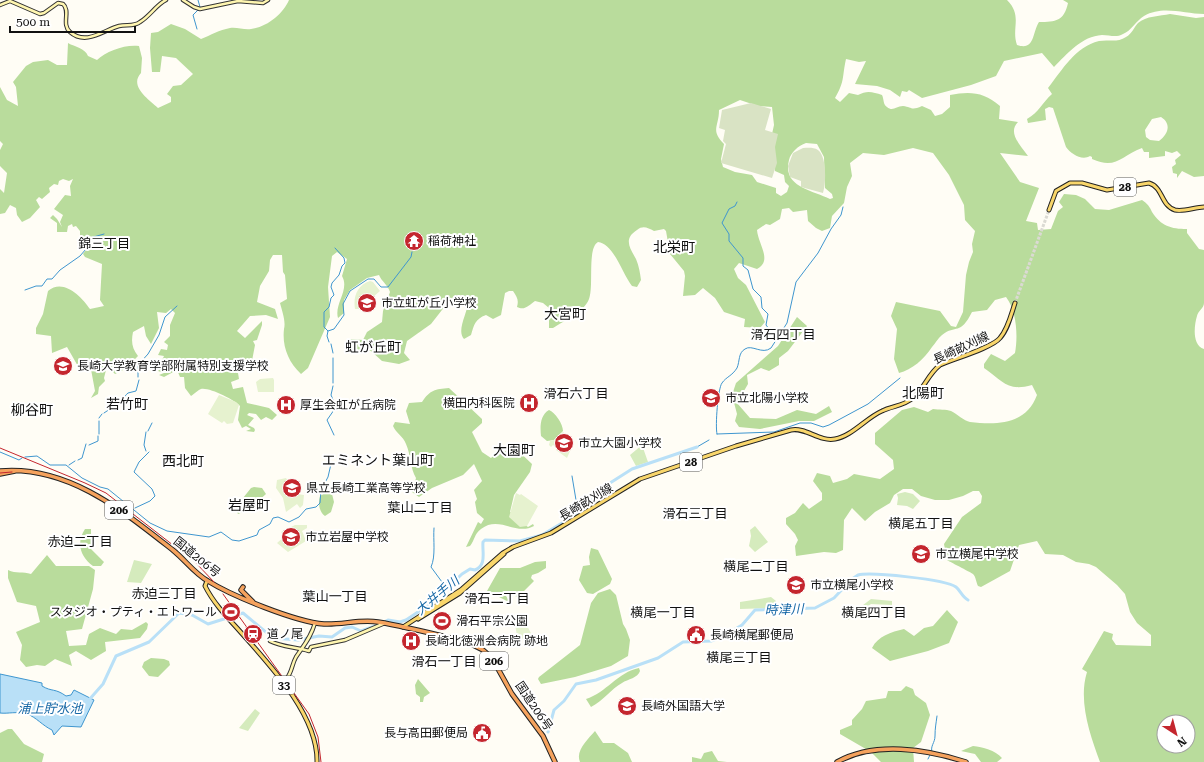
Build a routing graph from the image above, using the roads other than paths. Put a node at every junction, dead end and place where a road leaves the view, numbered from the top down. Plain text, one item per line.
1 (166, 0) edge
2 (183, 0) edge
3 (268, 0) edge
4 (0, 5) edge
5 (1204, 207) edge
6 (1049, 210) tunnel mouth
7 (1015, 303) tunnel mouth
8 (0, 472) edge
9 (207, 581) junction
10 (242, 588) junction
11 (233, 594) junction
12 (242, 598) junction
13 (253, 602) junction
14 (315, 623) junction
15 (385, 624) junction
16 (403, 628) junction
17 (270, 641) dead end
18 (302, 649) junction
19 (284, 680) junction
20 (317, 762) edge
21 (555, 762) edge
22 (837, 762) edge
23 (966, 762) edge

1 - 4 main road
2 - 3 main road
5 - 6 main road, 28
7 - 16 main road, 長崎畝刈線 / 28
8 - 9 highway, 国道206号 / 206
9 - 11 highway, 国道206号 / 206
9 - 19 main road, 33
10 - 11 highway
10 - 12 highway
10 - 13 highway
11 - 12 highway, 国道206号 / 206
12 - 13 highway, 国道206号 / 206
13 - 14 highway, 国道206号 / 206
14 - 15 highway, 国道206号 / 206
14 - 18 main road
15 - 16 highway, 国道206号 / 206
15 - 18 main road
16 - 21 highway, 国道206号 / 206
17 - 18 main road
18 - 19 main road
19 - 20 main road, 33
22 - 23 highway

